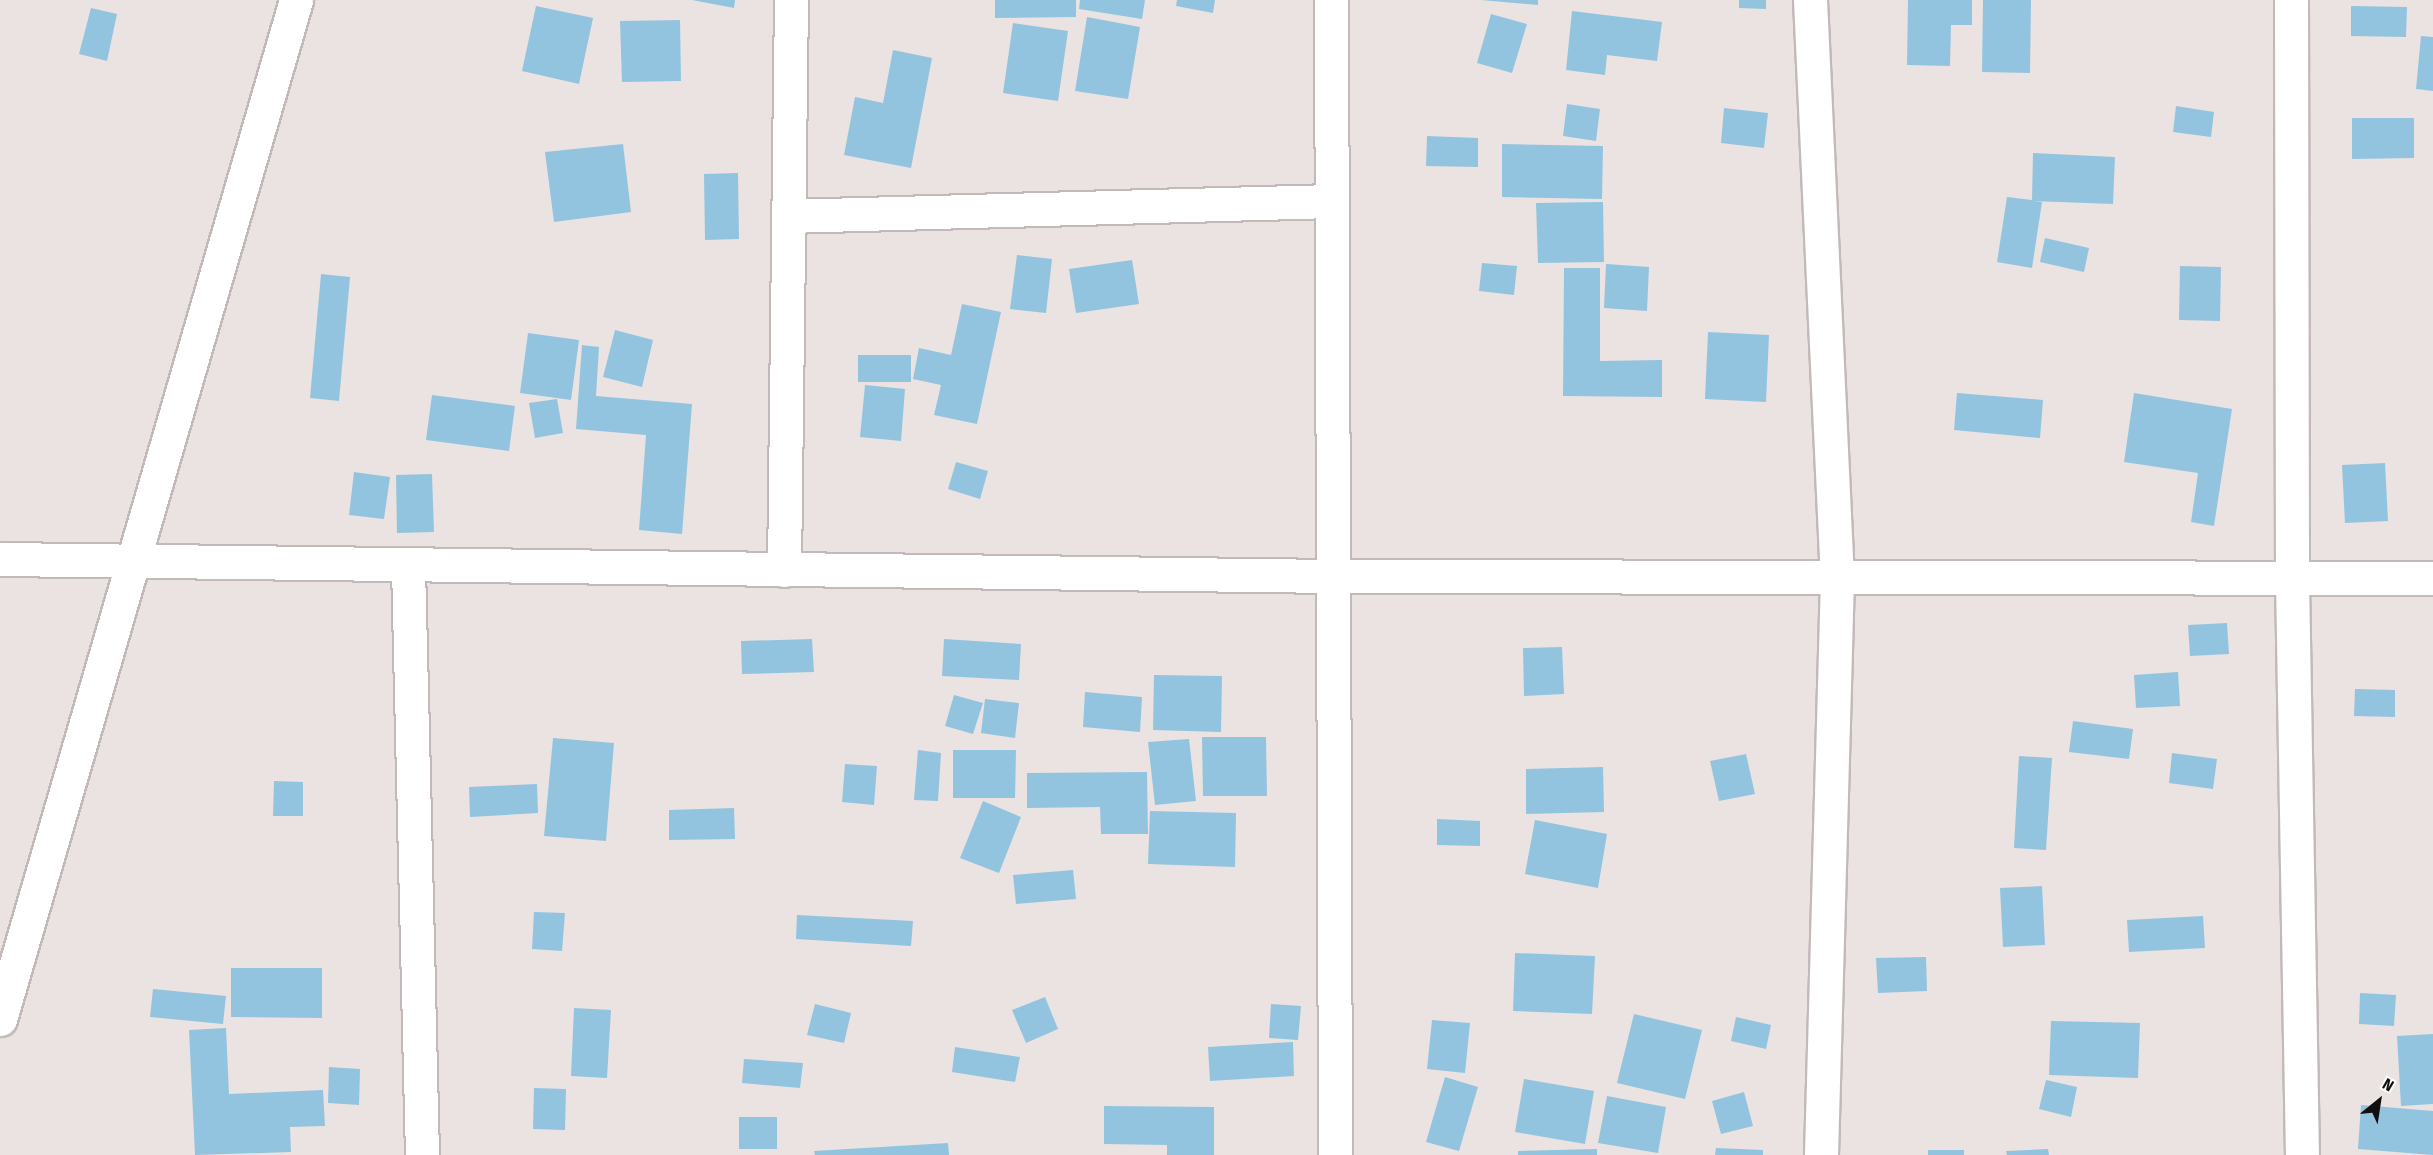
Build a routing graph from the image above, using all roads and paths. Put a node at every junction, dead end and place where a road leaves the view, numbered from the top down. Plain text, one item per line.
1 (296, 0) edge
2 (791, 0) edge
3 (1330, 0) edge
4 (1810, 0) edge
5 (2291, 0) edge
6 (1331, 201) junction
7 (789, 216) junction
8 (0, 559) edge
9 (133, 561) junction
10 (408, 566) junction
11 (784, 570) junction
12 (1333, 576) junction
13 (1837, 578) junction
14 (2433, 578) edge
15 (2292, 579) junction
16 (0, 1019) edge
17 (422, 1155) edge
18 (1335, 1155) edge
19 (1821, 1155) edge
20 (2302, 1155) edge

1 - 9 street
2 - 7 street
3 - 6 street
4 - 13 street
5 - 15 street
6 - 7 street
6 - 12 street
7 - 11 street
8 - 9 street
9 - 10 street
9 - 16 street
10 - 11 street
10 - 17 street
11 - 12 street
12 - 13 street
12 - 18 street
13 - 15 street
13 - 19 street
14 - 15 street
15 - 20 street

